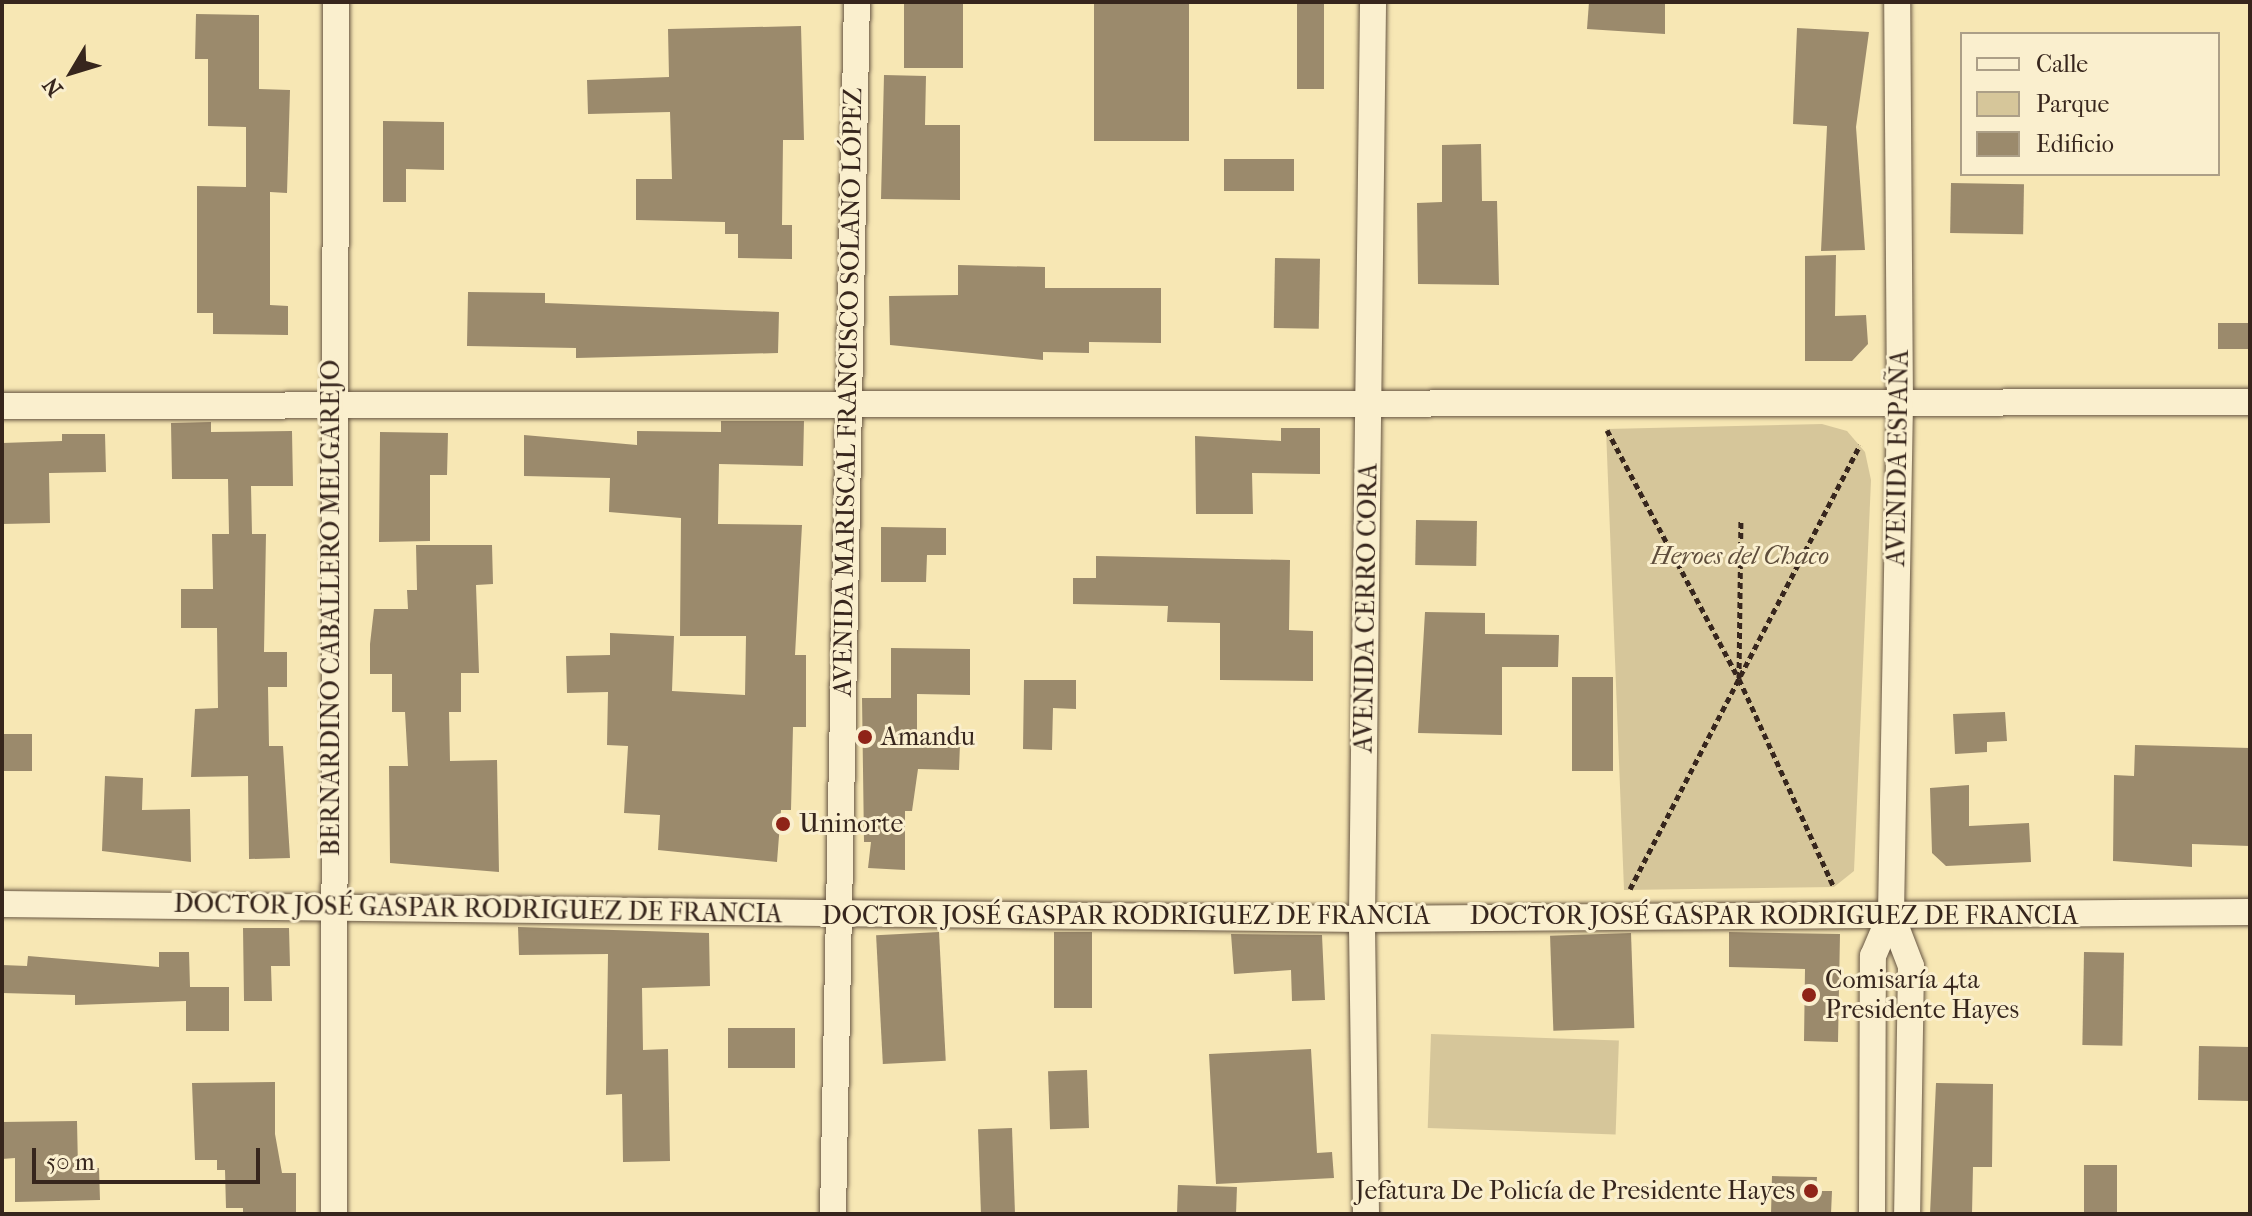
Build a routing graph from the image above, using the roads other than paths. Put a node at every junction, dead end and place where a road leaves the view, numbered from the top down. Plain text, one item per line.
1 (336, 2) edge
2 (857, 2) edge
3 (1373, 2) edge
4 (1897, 2) edge
5 (2250, 402) edge
6 (1369, 404) junction
7 (331, 405) junction
8 (848, 405) junction
9 (2, 406) edge
10 (1900, 406) junction
11 (2, 904) edge
12 (331, 906) junction
13 (2250, 912) edge
14 (837, 914) junction
15 (1891, 914) junction
16 (1362, 919) junction
17 (334, 1214) edge
18 (833, 1214) edge
19 (1366, 1214) edge
20 (1872, 1214) edge
21 (1907, 1214) edge

1 - 7 street, BERNARDINO CABALLERO MELGAREJO
2 - 8 street, AVENIDA MARISCAL FRANCISCO SOLANO LÓPEZ
3 - 6 street, AVENIDA CERRO CORA
4 - 10 street, AVENIDA ESPAÑA
5 - 10 street
6 - 8 street
6 - 10 street
6 - 16 street, AVENIDA CERRO CORA
7 - 8 street
7 - 9 street
7 - 12 street, BERNARDINO CABALLERO MELGAREJO
8 - 14 street, AVENIDA MARISCAL FRANCISCO SOLANO LÓPEZ
10 - 15 street, AVENIDA ESPAÑA
11 - 12 street, DOCTOR JOSÉ GASPAR RODRIGUEZ DE FRANCIA
12 - 14 street, DOCTOR JOSÉ GASPAR RODRIGUEZ DE FRANCIA
12 - 17 street, BERNARDINO CABALLERO MELGAREJO
13 - 15 street, DOCTOR JOSÉ GASPAR RODRIGUEZ DE FRANCIA
14 - 16 street, DOCTOR JOSÉ GASPAR RODRIGUEZ DE FRANCIA
14 - 18 street, AVENIDA MARISCAL FRANCISCO SOLANO LÓPEZ
15 - 16 street, DOCTOR JOSÉ GASPAR RODRIGUEZ DE FRANCIA
15 - 20 street, AVENIDA ESPAÑA
15 - 21 street, AVENIDA ESPAÑA
16 - 19 street, AVENIDA CERRO CORA

